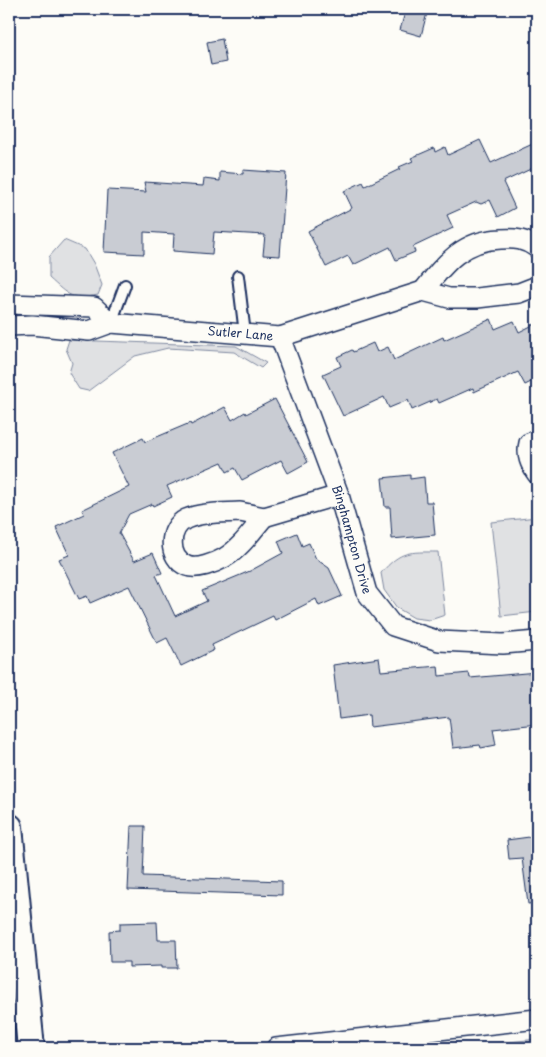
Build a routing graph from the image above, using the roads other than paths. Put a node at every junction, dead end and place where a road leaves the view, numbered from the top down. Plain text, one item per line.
1 (537, 248) edge
2 (238, 276) dead end
3 (124, 285) dead end
4 (537, 286) edge
5 (423, 291) junction
6 (9, 304) edge
7 (111, 323) junction
8 (9, 326) edge
9 (246, 334) junction
10 (280, 337) junction
11 (537, 440) edge
12 (537, 474) edge
13 (339, 495) junction
14 (264, 517) dead end
15 (537, 641) edge
16 (9, 827) edge
17 (537, 1019) edge
18 (30, 1048) edge
19 (276, 1048) edge

1 - 5 street
2 - 9 lane
3 - 7 lane
4 - 5 street
5 - 10 street, Sutler Lane
6 - 7 street
7 - 8 street, Sutler Lane
7 - 9 street, Sutler Lane
9 - 10 street, Sutler Lane
10 - 13 street, Binghampton Drive
11 - 12 street
13 - 14 street
13 - 15 street, Binghampton Drive
16 - 18 main road
17 - 19 street

